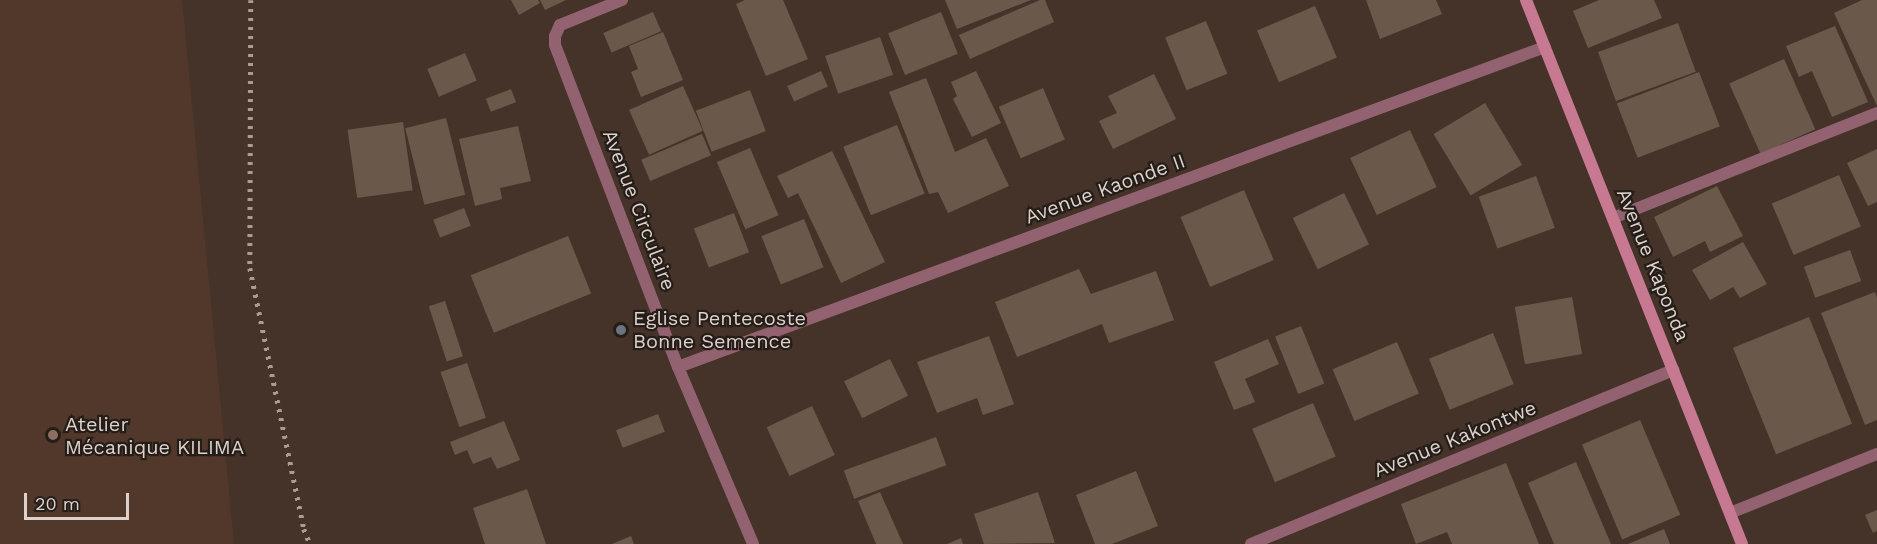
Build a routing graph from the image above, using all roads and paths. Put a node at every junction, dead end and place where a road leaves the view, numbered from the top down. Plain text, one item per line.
1 (622, 0) edge
2 (1526, 0) edge
3 (1545, 47) junction
4 (1877, 113) edge
5 (1613, 218) junction
6 (678, 367) junction
7 (1674, 370) junction
8 (1877, 454) edge
9 (1730, 513) junction
10 (753, 544) edge
11 (1251, 544) edge
12 (1742, 544) edge

1 - 6 street, Avenue Circulaire
2 - 3 street, Avenue Kaponda
3 - 5 street, Avenue Kaponda
3 - 6 street, Avenue Kaonde II
4 - 5 street
5 - 7 street, Avenue Kaponda
6 - 10 street, Avenue Circulaire
7 - 9 street, Avenue Kaponda
7 - 11 street, Avenue Kakontwe
8 - 9 street
9 - 12 street, Avenue Kaponda

